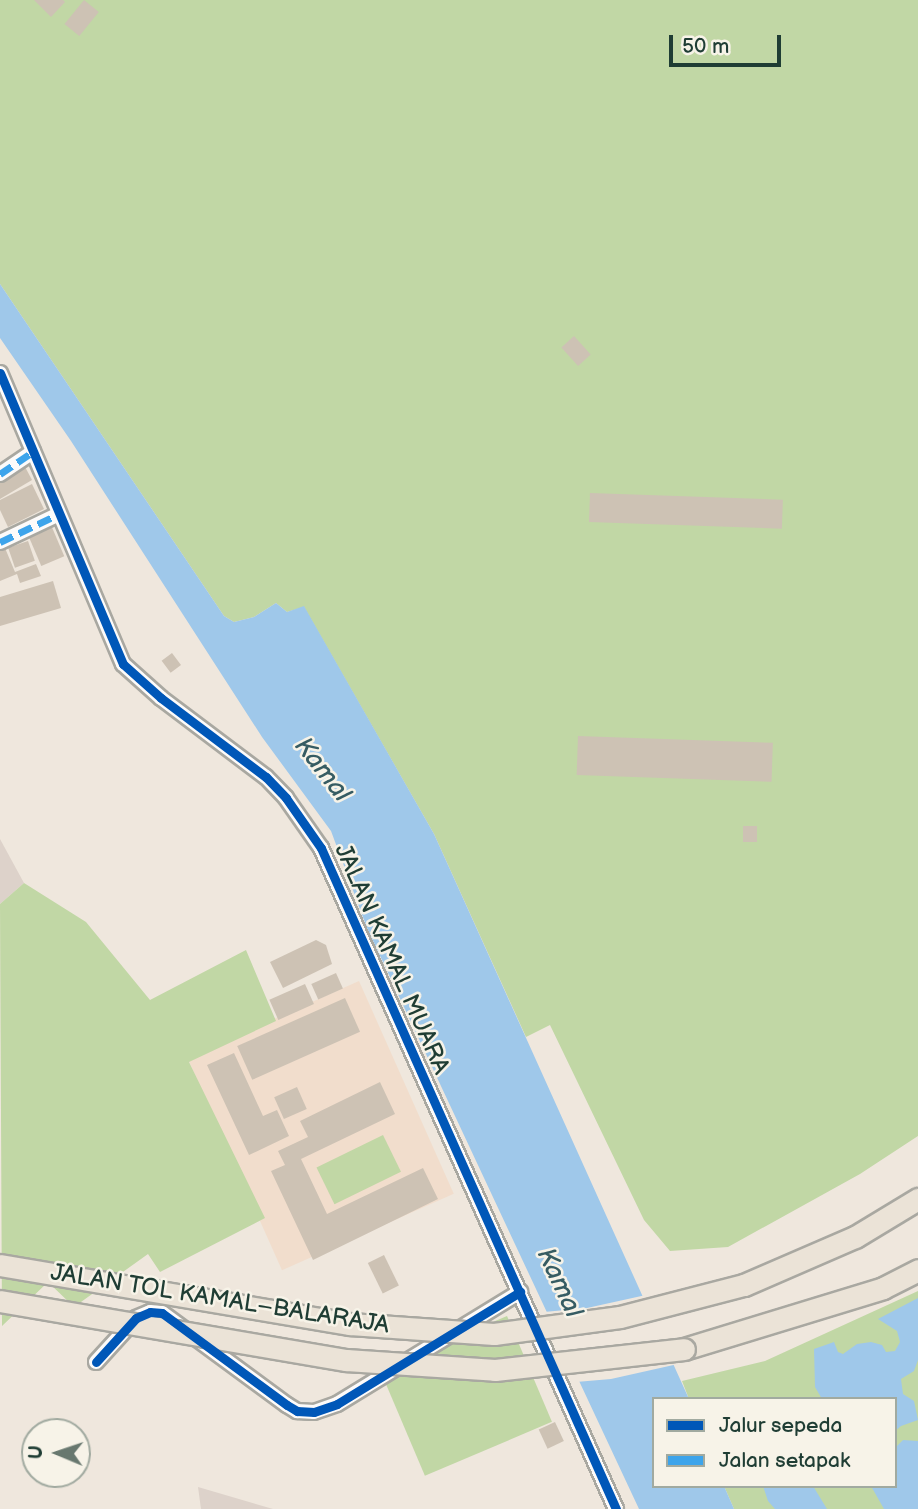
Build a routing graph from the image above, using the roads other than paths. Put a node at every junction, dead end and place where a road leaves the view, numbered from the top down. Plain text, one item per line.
1 (0, 373) edge
2 (33, 453) junction
3 (0, 474) edge
4 (59, 514) junction
5 (0, 542) edge
6 (918, 1199) edge
7 (0, 1265) edge
8 (918, 1270) edge
9 (520, 1292) junction
10 (0, 1301) edge
11 (96, 1362) dead end
12 (615, 1509) edge

1 - 2 street, JALAN KAMAL MUARA
2 - 3 street
2 - 4 street, JALAN KAMAL MUARA
4 - 5 street
4 - 9 street, JALAN KAMAL MUARA
6 - 7 highway, JALAN TOL KAMAL–BALARAJA, bridge
8 - 10 highway, JALAN TOL KAMAL–BALARAJA, bridge
9 - 11 street
9 - 12 street, JALAN KAMAL MUARA

